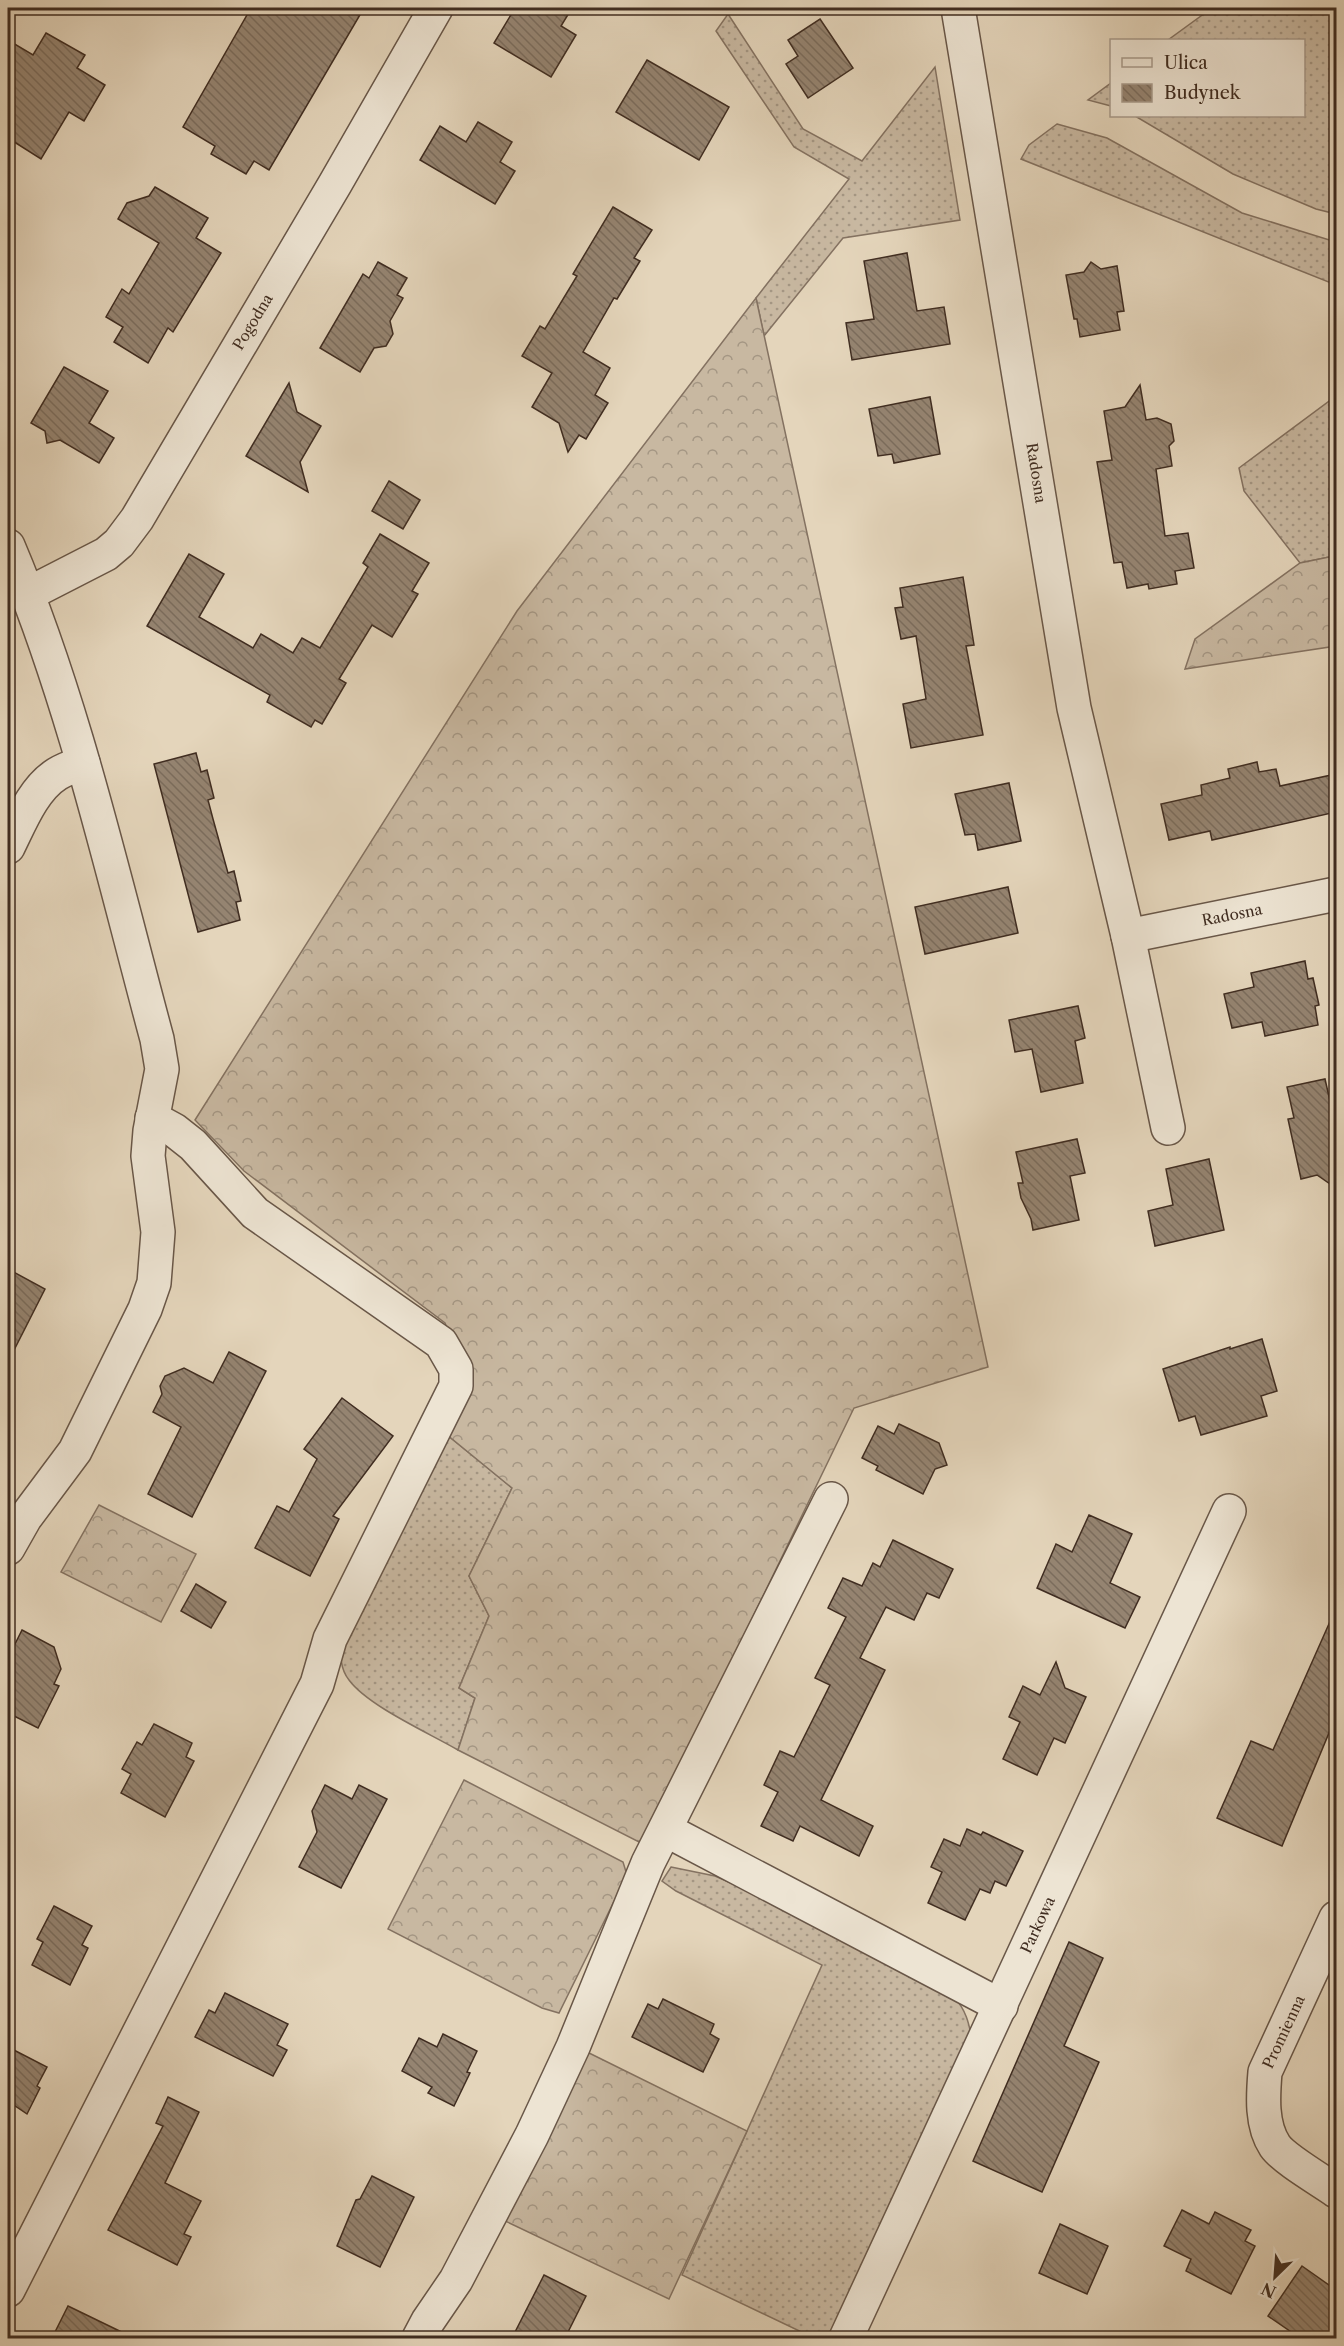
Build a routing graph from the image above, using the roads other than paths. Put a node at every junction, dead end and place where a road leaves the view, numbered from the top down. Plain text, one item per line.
1 (436, 8) edge
2 (957, 8) edge
3 (8, 546) edge
4 (28, 594) junction
5 (83, 763) junction
6 (8, 847) edge
7 (1336, 894) edge
8 (1128, 936) junction
9 (152, 1118) junction
10 (1168, 1128) dead end
11 (831, 1499) dead end
12 (1229, 1511) dead end
13 (8, 1547) edge
14 (666, 1830) junction
15 (1336, 1918) edge
16 (1001, 2007) junction
17 (1336, 2191) edge
18 (8, 2290) edge
19 (419, 2338) edge
20 (846, 2338) edge

1 - 4 street, Pogodna
2 - 8 street, Radosna
3 - 4 street
4 - 5 street
5 - 6 street
5 - 9 street
7 - 8 street, Radosna
8 - 10 street, Radosna
9 - 13 street
9 - 18 street
11 - 14 street
12 - 16 street, Parkowa
14 - 16 street
14 - 19 street
15 - 17 street, Promienna
16 - 20 street, Parkowa

